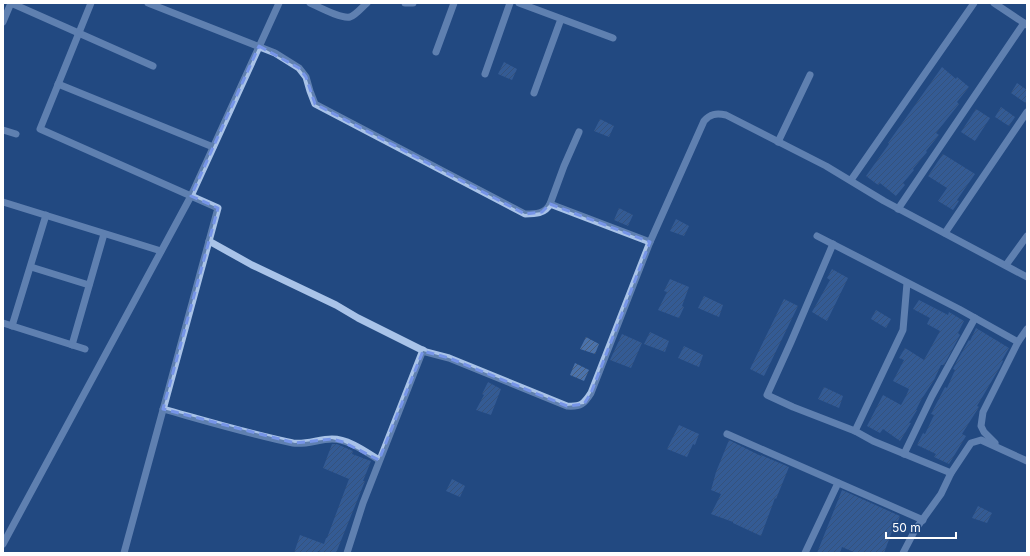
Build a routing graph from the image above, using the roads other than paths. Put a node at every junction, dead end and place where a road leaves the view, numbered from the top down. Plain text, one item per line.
1 (91, 3) edge
2 (148, 3) edge
3 (279, 3) edge
4 (310, 3) edge
5 (367, 3) edge
6 (405, 3) edge
7 (413, 3) edge
8 (454, 3) edge
9 (510, 3) edge
10 (519, 3) edge
11 (974, 3) edge
12 (994, 3) edge
13 (561, 19) junction
14 (3, 22) edge
15 (1025, 24) edge
16 (79, 34) junction
17 (613, 38) dead end
18 (259, 46) junction
19 (436, 52) dead end
20 (153, 66) dead end
21 (485, 74) dead end
22 (810, 75) dead end
23 (58, 84) junction
24 (534, 93) dead end
25 (1027, 112) edge
26 (3, 130) edge
27 (579, 132) dead end
28 (16, 134) dead end
29 (778, 142) junction
30 (213, 147) junction
31 (851, 180) junction
32 (191, 196) junction
33 (3, 202) edge
34 (550, 204) junction
35 (898, 209) junction
36 (46, 215) junction
37 (945, 233) junction
38 (104, 234) junction
39 (817, 236) dead end
40 (1027, 236) edge
41 (209, 241) junction
42 (650, 242) junction
43 (832, 244) junction
44 (161, 252) junction
45 (1006, 265) junction
46 (30, 267) junction
47 (1027, 277) edge
48 (907, 283) junction
49 (89, 285) junction
50 (975, 318) junction
51 (3, 323) edge
52 (12, 326) junction
53 (1027, 329) edge
54 (1018, 342) junction
55 (72, 345) junction
56 (85, 349) dead end
57 (423, 350) junction
58 (163, 409) junction
59 (855, 431) junction
60 (727, 434) dead end
61 (999, 447) junction
62 (904, 454) junction
63 (379, 460) junction
64 (1027, 461) edge
65 (951, 473) junction
66 (838, 483) junction
67 (922, 520) junction
68 (3, 544) edge
69 (124, 553) edge
70 (347, 553) edge
71 (805, 553) edge
72 (903, 553) edge

1 - 16 street
2 - 18 street
3 - 18 street
4 - 5 street
6 - 7 street
8 - 19 street
9 - 21 street
10 - 13 street
11 - 31 street
12 - 15 street
13 - 17 street
13 - 24 street
14 - 16 street
15 - 35 street
16 - 20 street
16 - 23 street
18 - 30 street
18 - 34 street
22 - 29 street
23 - 30 street
23 - 32 street
25 - 37 street
26 - 28 street
27 - 34 street
29 - 31 street
29 - 42 street
30 - 32 street
31 - 35 street
32 - 41 street
32 - 44 street
33 - 36 street
34 - 42 street
35 - 37 street
36 - 38 street
36 - 46 street
37 - 45 street
38 - 44 street
38 - 49 street
39 - 43 street
40 - 45 street
41 - 57 street
41 - 58 street
42 - 57 street
43 - 48 street
43 - 59 street
44 - 68 street
45 - 47 street
46 - 49 street
46 - 52 street
48 - 50 street
48 - 59 street
49 - 55 street
50 - 54 street
50 - 62 street
51 - 52 street
52 - 55 street
53 - 54 street
54 - 61 street
55 - 56 street
57 - 63 street
58 - 63 street
58 - 69 street
59 - 62 street
60 - 66 street
61 - 64 street
61 - 65 street
62 - 65 street
63 - 70 street
65 - 67 street
66 - 67 street
66 - 71 street
67 - 72 street

